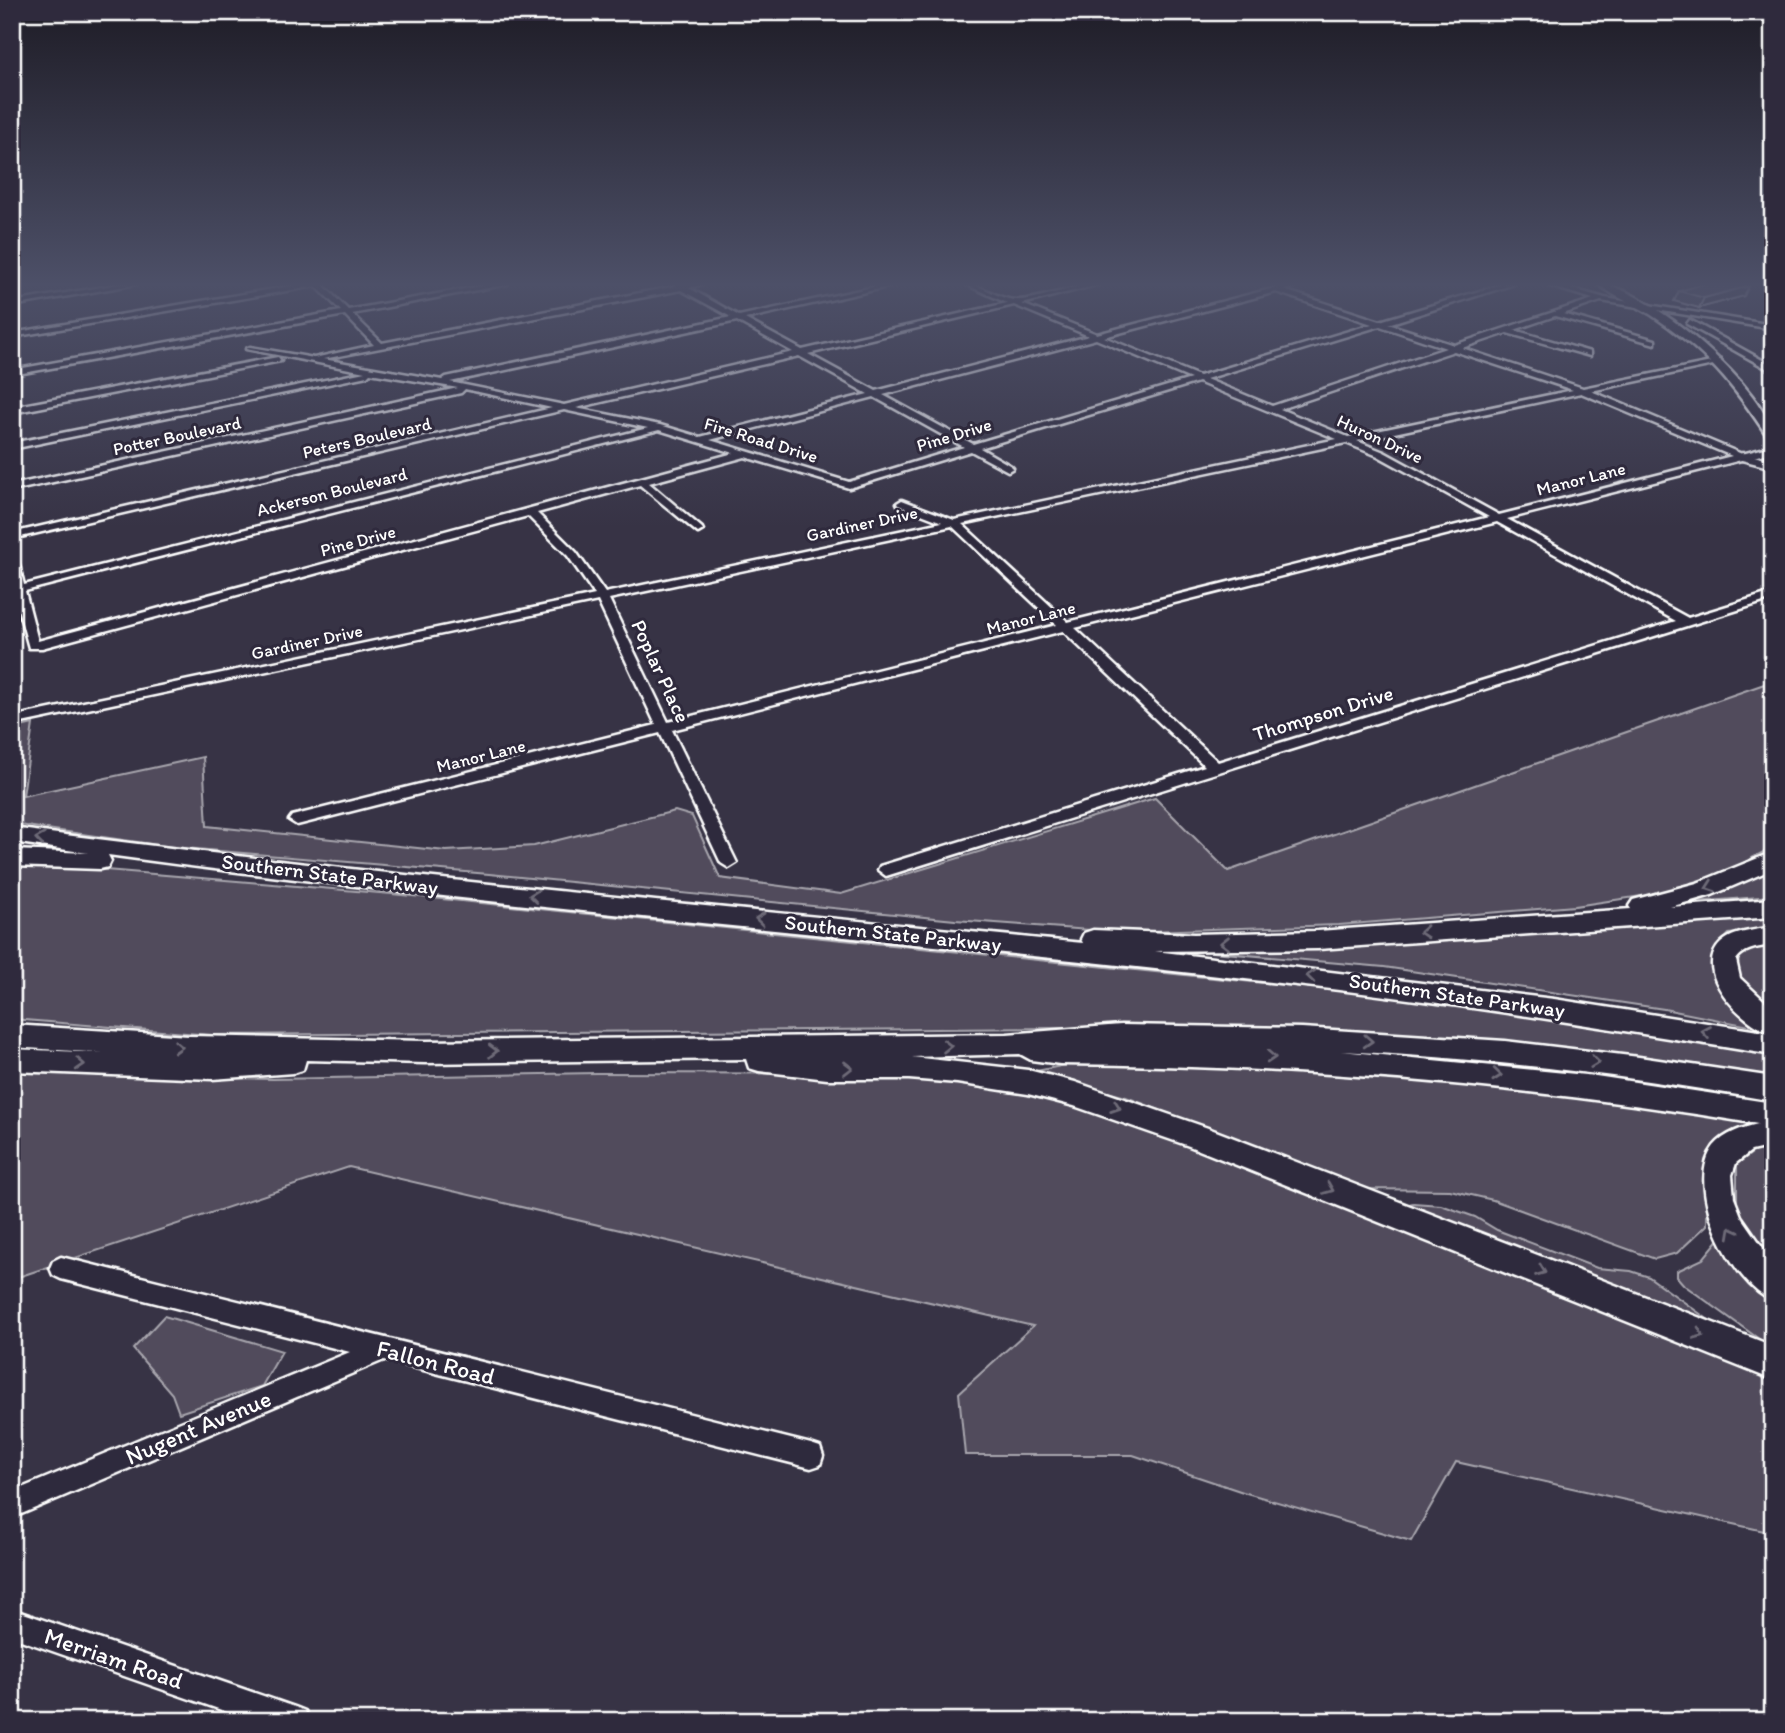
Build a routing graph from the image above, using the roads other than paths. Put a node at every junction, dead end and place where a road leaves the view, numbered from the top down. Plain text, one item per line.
1 (56, 365) edge
2 (243, 365) edge
3 (339, 365) edge
4 (517, 365) edge
5 (750, 365) edge
6 (823, 365) edge
7 (987, 365) edge
8 (1162, 365) edge
9 (1244, 365) edge
10 (1404, 365) edge
11 (1505, 365) edge
12 (1704, 365) edge
13 (1721, 365) edge
14 (378, 371) junction
15 (12, 373) edge
16 (1197, 379) junction
17 (436, 382) junction
18 (471, 388) junction
19 (1580, 390) junction
20 (876, 394) junction
21 (566, 408) junction
22 (1271, 409) junction
23 (12, 410) edge
24 (1770, 426) edge
25 (660, 428) junction
26 (1773, 437) edge
27 (701, 439) junction
28 (1346, 439) junction
29 (12, 446) edge
30 (972, 448) junction
31 (1773, 449) edge
32 (747, 453) junction
33 (1742, 457) junction
34 (1773, 465) edge
35 (1008, 468) dead end
36 (642, 482) junction
37 (849, 485) joint
38 (12, 488) edge
39 (902, 503) dead end
40 (530, 512) junction
41 (1498, 518) junction
42 (954, 523) junction
43 (698, 530) dead end
44 (12, 536) edge
45 (12, 561) edge
46 (16, 590) edge
47 (1773, 595) edge
48 (603, 596) junction
49 (1687, 622) junction
50 (1069, 627) junction
51 (12, 721) edge
52 (664, 729) junction
53 (1217, 768) junction
54 (297, 820) dead end
55 (12, 835) edge
56 (12, 858) edge
57 (1773, 860) edge
58 (729, 863) dead end
59 (886, 870) dead end
60 (400, 883) junction
61 (1773, 908) edge
62 (1492, 927) junction
63 (901, 933) junction
64 (1773, 936) edge
65 (1773, 1023) edge
66 (12, 1036) edge
67 (1773, 1044) edge
68 (1007, 1045) junction
69 (659, 1049) junction
70 (425, 1052) junction
71 (12, 1060) edge
72 (1773, 1089) edge
73 (1773, 1115) edge
74 (1773, 1133) edge
75 (61, 1268) dead end
76 (1773, 1286) edge
77 (384, 1349) junction
78 (1773, 1363) edge
79 (811, 1456) dead end
80 (12, 1506) edge
81 (12, 1623) edge
82 (296, 1721) edge

1 - 15 street
2 - 23 street
3 - 14 street, Fire Road Drive
4 - 17 street
5 - 21 street, Peters Boulevard
6 - 20 street
7 - 20 street
8 - 16 street, Huron Drive
9 - 16 street, Pine Drive
10 - 22 street
11 - 19 street
12 - 19 street, Gardiner Drive
13 - 24 main road
14 - 17 street, Fire Road Drive
14 - 29 street
16 - 22 street, Huron Drive
16 - 30 street, Pine Drive
17 - 18 street, Fire Road Drive
18 - 21 street, Fire Road Drive
18 - 38 street, Potter Boulevard
19 - 28 street, Gardiner Drive
19 - 33 street
20 - 27 street
20 - 30 street
21 - 25 street, Fire Road Drive
21 - 44 street, Peters Boulevard
22 - 28 street, Huron Drive
24 - 26 main road
25 - 27 street, Fire Road Drive
25 - 46 street, Ackerson Boulevard
27 - 32 street, Fire Road Drive
28 - 41 street, Huron Drive
28 - 42 street, Gardiner Drive
30 - 35 street
30 - 37 street, Pine Drive
31 - 33 street, Manor Lane
32 - 36 street, Pine Drive
32 - 37 street, Fire Road Drive
33 - 34 main road
33 - 41 street, Manor Lane
36 - 40 street, Pine Drive
36 - 43 street
39 - 42 street
40 - 46 street, Pine Drive
40 - 48 street, Poplar Place
41 - 49 street, Huron Drive
41 - 50 street, Manor Lane
42 - 48 street, Gardiner Drive
42 - 50 street
45 - 46 street
47 - 49 street, Thompson Drive
48 - 51 street, Gardiner Drive
48 - 52 street, Poplar Place
49 - 53 street, Thompson Drive
50 - 52 street, Manor Lane
50 - 53 street
52 - 54 street, Manor Lane
52 - 58 street, Poplar Place
53 - 59 street, Thompson Drive
60 -> 55 highway, Southern State Parkway
56 - 60 highway
57 -> 62 highway
63 -> 60 highway, Southern State Parkway
61 - 62 highway
62 -> 63 highway
67 -> 63 highway, Southern State Parkway
64 - 65 highway
66 -> 70 highway
69 -> 68 highway
68 -> 72 highway
68 -> 73 highway
70 -> 69 highway
69 -> 78 highway
71 -> 70 highway
76 -> 74 highway
75 - 77 street, Fallon Road
77 - 79 street, Fallon Road
77 - 80 street, Nugent Avenue
81 - 82 street, Merriam Road

